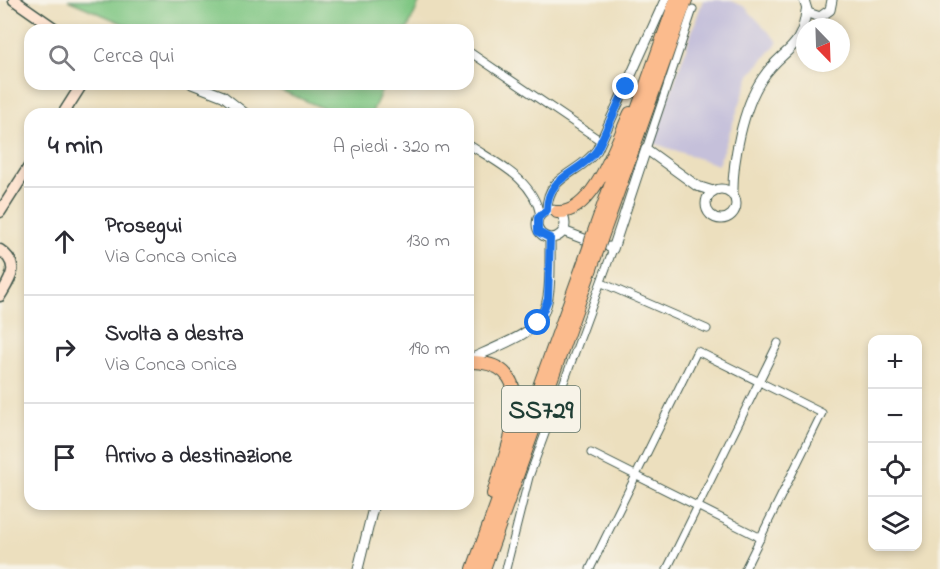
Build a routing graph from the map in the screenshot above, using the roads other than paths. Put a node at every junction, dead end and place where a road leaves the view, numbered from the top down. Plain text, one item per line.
1 (14, 0) edge
2 (665, 0) edge
3 (676, 0) edge
4 (804, 0) edge
5 (832, 0) edge
6 (689, 5) edge
7 (806, 11) junction
8 (818, 17) joint
9 (806, 18) edge
10 (48, 24) edge
11 (796, 43) edge
12 (474, 55) edge
13 (656, 57) junction
14 (78, 90) edge
15 (208, 90) edge
16 (67, 108) edge
17 (238, 108) edge
18 (601, 141) junction
19 (474, 148) edge
20 (646, 149) junction
21 (24, 174) edge
22 (732, 176) junction
23 (697, 186) junction
24 (717, 190) junction
25 (733, 196) junction
26 (706, 201) junction
27 (0, 212) edge
28 (548, 212) junction
29 (563, 231) junction
30 (550, 238) junction
31 (598, 244) junction
32 (0, 250) edge
33 (602, 283) junction
34 (0, 296) edge
35 (707, 329) dead end
36 (778, 343) dead end
37 (474, 358) edge
38 (474, 362) edge
39 (759, 381) junction
40 (591, 453) dead end
41 (635, 476) junction
42 (698, 507) junction
43 (373, 510) edge
44 (760, 538) junction
45 (358, 569) edge
46 (472, 569) edge
47 (484, 569) edge
48 (506, 569) edge
49 (590, 569) edge
50 (668, 569) edge
51 (745, 569) edge

1 - 10 main road
2 - 18 street
3 - 13 highway, SS729
4 - 7 street
5 - 8 street
6 - 20 street
6 - 31 highway, SS729
7 - 8 street
7 - 9 street
11 - 22 street
12 - 18 street
13 - 28 highway
13 - 31 highway, SS729
14 - 16 main road
15 - 17 street
18 - 28 street
19 - 28 street
20 - 23 street
20 - 31 street
21 - 27 main road
22 - 24 street
22 - 25 street
23 - 24 street
23 - 26 street
24 - 25 street
24 - 26 street
25 - 26 street
28 - 29 street
28 - 30 street
29 - 30 street
29 - 31 street
30 - 37 street
31 - 33 street
31 - 46 highway, SS729
31 - 47 highway, SS729
32 - 34 main road
33 - 35 street
33 - 48 street
36 - 39 street
38 - 46 highway
39 - 41 street
39 - 42 street
39 - 44 street
40 - 41 street
41 - 42 street
41 - 49 street
42 - 44 street
42 - 50 street
43 - 45 street
44 - 51 street

